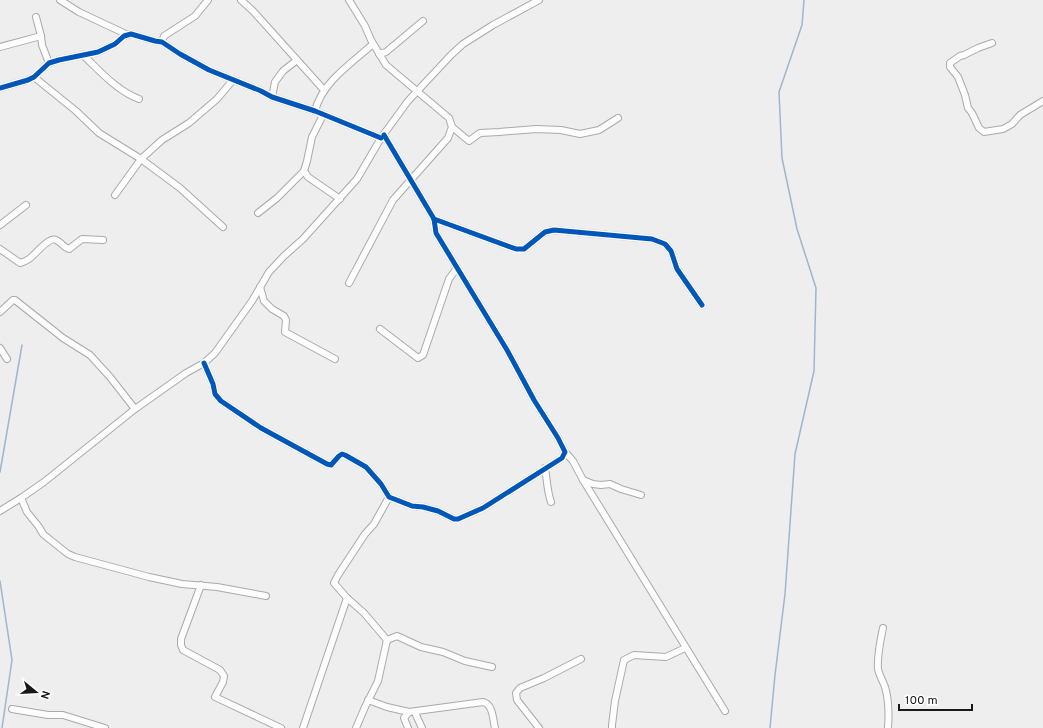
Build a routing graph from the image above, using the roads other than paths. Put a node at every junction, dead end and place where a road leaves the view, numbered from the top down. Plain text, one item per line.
1 (60, 0) edge
2 (208, 0) edge
3 (241, 0) edge
4 (350, 0) edge
5 (540, 0) edge
6 (36, 17) dead end
7 (422, 21) dead end
8 (128, 34) junction
9 (41, 36) junction
10 (162, 42) junction
11 (992, 43) dead end
12 (373, 44) junction
13 (0, 47) edge
14 (379, 54) junction
15 (83, 56) junction
16 (297, 60) junction
17 (49, 63) junction
18 (34, 77) junction
19 (233, 80) junction
20 (0, 88) edge
21 (324, 90) junction
22 (418, 91) junction
23 (272, 97) junction
24 (138, 99) dead end
25 (1043, 101) edge
26 (315, 111) junction
27 (323, 115) junction
28 (618, 118) dead end
29 (452, 127) junction
30 (382, 136) junction
31 (141, 159) junction
32 (304, 171) junction
33 (411, 180) junction
34 (115, 195) dead end
35 (340, 199) junction
36 (26, 205) dead end
37 (258, 213) dead end
38 (434, 219) junction
39 (0, 225) edge
40 (223, 227) dead end
41 (104, 240) dead end
42 (0, 249) edge
43 (457, 268) junction
44 (349, 283) dead end
45 (260, 287) junction
46 (702, 305) dead end
47 (0, 312) edge
48 (380, 329) dead end
49 (0, 348) edge
50 (7, 359) dead end
51 (336, 359) dead end
52 (204, 363) junction
53 (110, 380) dead end
54 (135, 409) junction
55 (565, 452) junction
56 (545, 468) junction
57 (583, 480) junction
58 (641, 495) dead end
59 (388, 497) junction
60 (21, 498) junction
61 (551, 502) dead end
62 (0, 511) edge
63 (201, 586) junction
64 (266, 596) dead end
65 (347, 598) junction
66 (883, 628) dead end
67 (388, 640) junction
68 (685, 648) junction
69 (581, 659) dead end
70 (492, 668) dead end
71 (368, 700) junction
72 (12, 709) dead end
73 (417, 711) junction
74 (725, 711) dead end
75 (409, 712) junction
76 (105, 728) edge
77 (281, 728) edge
78 (303, 728) edge
79 (356, 728) edge
80 (408, 728) edge
81 (422, 728) edge
82 (495, 728) edge
83 (539, 728) edge
84 (612, 728) edge
85 (888, 728) edge

1 - 8 street
2 - 10 street
3 - 16 street
4 - 12 street
5 - 22 street
6 - 9 street
7 - 14 street
8 - 10 street
8 - 15 street
9 - 13 street
9 - 17 street
10 - 19 street
11 - 25 street
12 - 14 street
12 - 21 street
14 - 22 street
15 - 17 street
15 - 24 street
16 - 21 street
16 - 23 street
17 - 18 street
18 - 20 street
18 - 31 street
19 - 23 street
19 - 31 street
21 - 26 street
22 - 29 street
22 - 30 street
23 - 26 street
26 - 27 street
27 - 30 street
27 - 32 street
28 - 29 street
29 - 33 street
30 - 33 street
30 - 35 street
31 - 34 street
31 - 40 street
32 - 35 street
32 - 37 street
33 - 38 street
33 - 44 street
35 - 45 street
36 - 39 street
38 - 43 street
38 - 46 street
41 - 42 street
43 - 48 street
43 - 55 street
45 - 51 street
45 - 52 street
47 - 54 street
49 - 50 street
52 - 54 street
52 - 59 street
53 - 54 street
54 - 60 street
55 - 56 street
55 - 57 street
56 - 59 street
56 - 61 street
57 - 58 street
57 - 68 street
59 - 65 street
60 - 62 street
60 - 63 street
63 - 64 street
63 - 77 street
65 - 67 street
65 - 78 street
66 - 85 street
67 - 70 street
67 - 71 street
68 - 74 street
68 - 84 street
69 - 83 street
71 - 75 street
71 - 79 street
72 - 76 street
73 - 75 street
73 - 81 street
73 - 82 street
75 - 80 street

